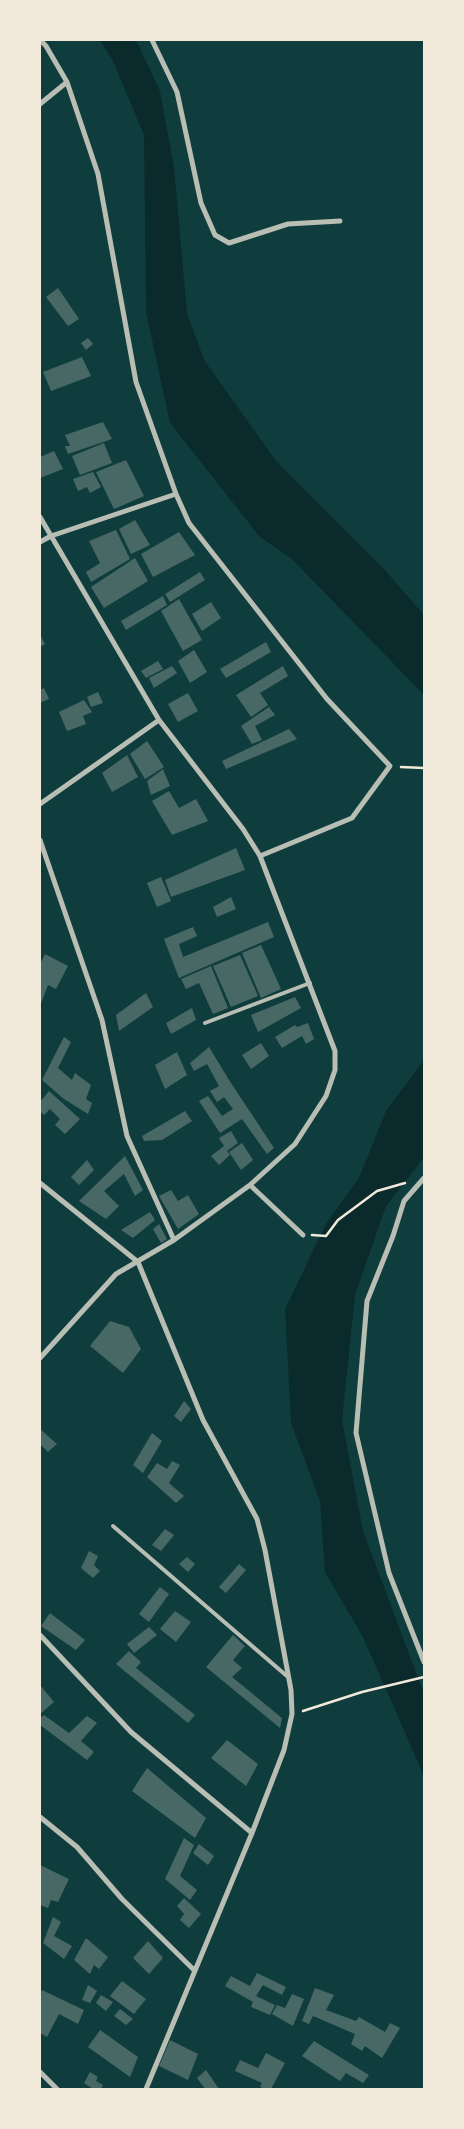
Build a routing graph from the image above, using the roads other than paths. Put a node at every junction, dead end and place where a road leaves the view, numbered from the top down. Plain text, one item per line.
1 (40, 40) edge
2 (152, 40) edge
3 (67, 82) junction
4 (40, 104) edge
5 (340, 222) dead end
6 (176, 494) junction
7 (40, 517) edge
8 (52, 536) junction
9 (40, 542) edge
10 (159, 720) junction
11 (40, 804) edge
12 (40, 840) edge
13 (260, 856) junction
14 (310, 983) junction
15 (205, 1023) dead end
16 (424, 1178) edge
17 (40, 1183) edge
18 (250, 1185) junction
19 (303, 1235) road end
20 (174, 1240) junction
21 (138, 1262) junction
22 (40, 1358) edge
23 (113, 1526) dead end
24 (40, 1635) edge
25 (424, 1662) edge
26 (288, 1677) junction
27 (40, 1817) edge
28 (252, 1833) junction
29 (194, 1970) junction
30 (40, 2072) edge
31 (58, 2089) edge
32 (146, 2089) edge

1 - 3 street
2 - 5 street
3 - 4 street
3 - 6 street
6 - 8 street
6 - 13 street
7 - 8 street
8 - 9 street
8 - 10 street
10 - 11 street
10 - 13 street
12 - 20 street
13 - 14 street
14 - 15 lane
14 - 18 street
16 - 25 street
17 - 21 street
18 - 19 street
18 - 20 street
20 - 21 street
21 - 22 street
21 - 26 street
23 - 26 lane
24 - 28 street
26 - 28 street
27 - 29 street
28 - 29 street
29 - 32 street
30 - 31 street

